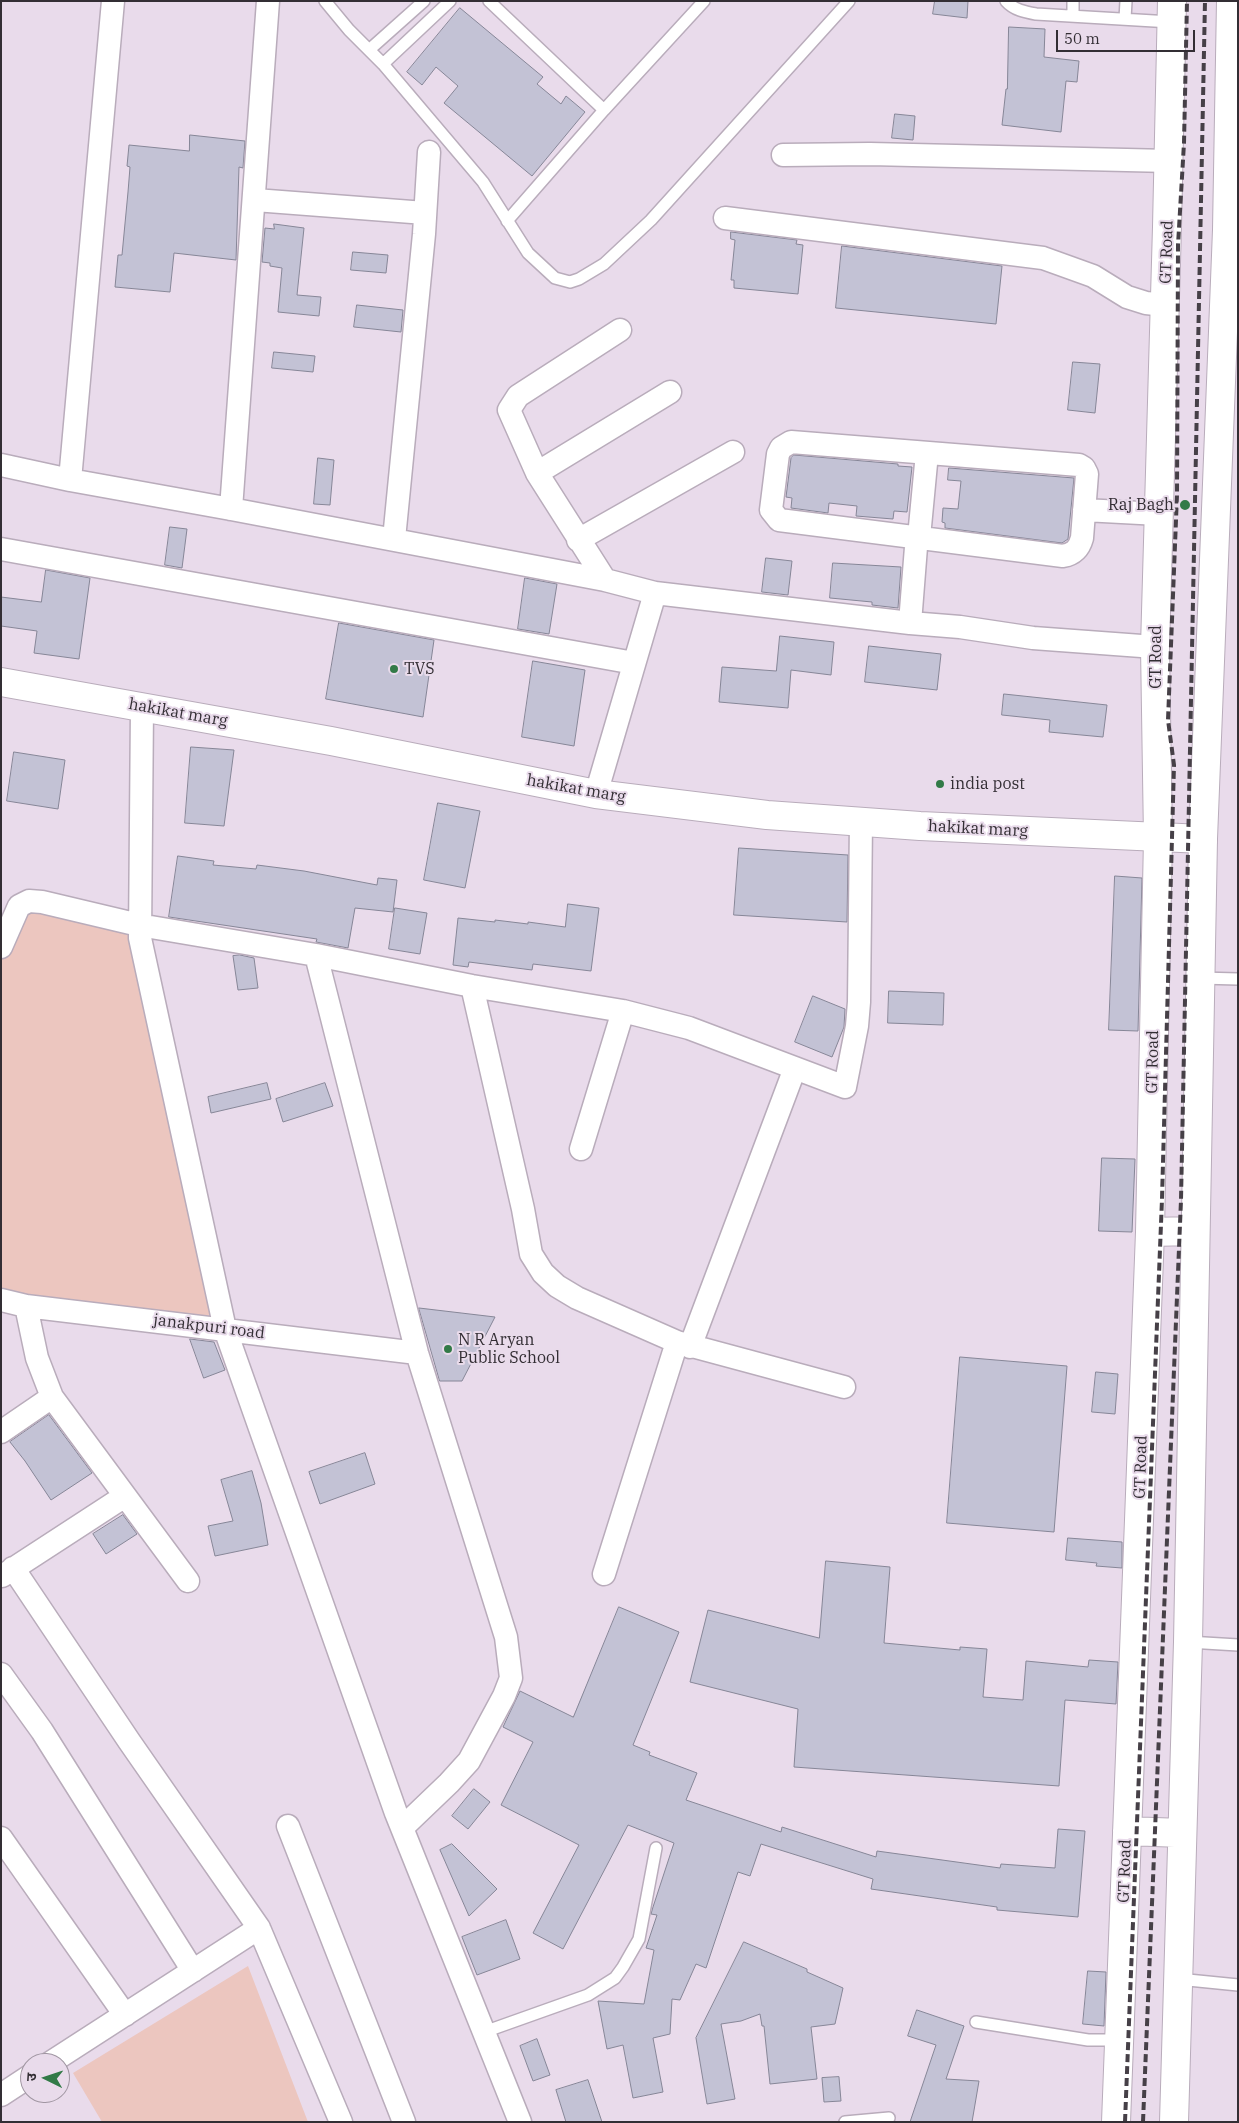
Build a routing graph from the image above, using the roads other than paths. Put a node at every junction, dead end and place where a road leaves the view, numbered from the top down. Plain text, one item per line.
1 (113, 1) edge
2 (268, 1) edge
3 (325, 1) edge
4 (424, 1) edge
5 (450, 1) edge
6 (489, 1) edge
7 (704, 1) edge
8 (849, 1) edge
9 (1006, 1) edge
10 (1073, 1) edge
11 (1126, 1) edge
12 (1231, 1) edge
13 (1171, 12) edge
14 (1073, 16) junction
15 (1125, 20) junction
16 (369, 50) junction
17 (383, 64) junction
18 (604, 110) junction
19 (430, 152) dead end
20 (783, 155) dead end
21 (1169, 161) junction
22 (255, 200) junction
23 (424, 214) junction
24 (725, 218) dead end
25 (508, 221) junction
26 (1165, 305) junction
27 (620, 330) dead end
28 (670, 392) dead end
29 (733, 452) dead end
30 (927, 453) junction
31 (1, 465) edge
32 (537, 473) junction
33 (70, 480) junction
34 (231, 509) junction
35 (1084, 510) junction
36 (1159, 514) junction
37 (394, 539) junction
38 (578, 540) junction
39 (918, 542) junction
40 (1, 549) edge
41 (605, 580) junction
42 (655, 592) junction
43 (910, 623) junction
44 (1155, 646) junction
45 (634, 663) junction
46 (1, 682) edge
47 (142, 707) junction
48 (596, 794) junction
49 (861, 821) junction
50 (1158, 838) junction
51 (1203, 839) junction
52 (139, 925) junction
53 (1, 946) edge
54 (316, 955) junction
55 (1200, 978) junction
56 (1238, 979) edge
57 (472, 986) junction
58 (623, 1010) junction
59 (794, 1068) junction
60 (581, 1148) dead end
61 (1195, 1231) junction
62 (1150, 1232) junction
63 (1, 1300) edge
64 (26, 1306) junction
65 (225, 1329) junction
66 (683, 1344) junction
67 (418, 1354) junction
68 (844, 1387) dead end
69 (52, 1396) junction
70 (1, 1432) edge
71 (125, 1496) junction
72 (7, 1572) edge
73 (604, 1574) dead end
74 (188, 1581) dead end
75 (1188, 1642) junction
76 (1238, 1645) edge
77 (1, 1674) edge
78 (288, 1826) dead end
79 (402, 1828) junction
80 (1127, 1831) junction
81 (1182, 1833) junction
82 (1, 1838) edge
83 (656, 1848) dead end
84 (259, 1928) junction
85 (193, 1971) junction
86 (1178, 1980) junction
87 (1238, 1985) edge
88 (125, 2015) junction
89 (976, 2022) dead end
90 (484, 2032) junction
91 (1119, 2040) junction
92 (66, 2053) edge
93 (20, 2082) edge
94 (1, 2094) edge
95 (889, 2118) dead end
96 (341, 2122) edge
97 (404, 2122) edge
98 (520, 2122) edge
99 (846, 2122) edge
100 (1116, 2122) edge
101 (1174, 2122) edge

1 - 33 street
2 - 22 street
3 - 16 lane
4 - 16 lane
5 - 17 lane
6 - 18 lane
7 - 18 lane
8 - 25 lane
9 - 14 lane
10 - 14 lane
11 - 15 lane
12 - 51 main road
13 - 15 lane
13 - 21 main road, GT Road
14 - 15 lane
16 - 17 lane
17 - 25 lane
18 - 25 lane
19 - 23 street
20 - 21 street
21 - 26 main road, GT Road
22 - 23 street
22 - 34 street
23 - 37 street
24 - 26 street
26 - 36 main road, GT Road
27 - 32 street
28 - 32 street
29 - 38 street
30 - 35 street
30 - 39 street
30 - 39 street
31 - 33 street
32 - 38 street
33 - 34 street
34 - 37 street
35 - 36 street
35 - 39 street
36 - 44 main road, GT Road
37 - 41 street
38 - 41 street
39 - 43 street
40 - 45 street
41 - 42 street
42 - 43 street
42 - 45 street
43 - 44 street
44 - 50 main road, GT Road
45 - 48 street
46 - 47 main road, hakikat marg
47 - 48 main road, hakikat marg
47 - 52 street
48 - 49 main road, hakikat marg
49 - 50 main road, hakikat marg
49 - 59 street
50 - 51 main road, hakikat marg
50 - 62 main road, GT Road
51 - 55 main road
52 - 53 street
52 - 54 street
52 - 65 street
54 - 57 street
54 - 67 street
55 - 56 lane
55 - 61 main road
57 - 58 street
57 - 66 street
58 - 59 street
58 - 60 street
59 - 66 street
61 - 62 main road
61 - 75 main road
62 - 80 main road, GT Road
63 - 64 street, janakpuri road
64 - 65 street, janakpuri road
64 - 69 street
65 - 67 street, janakpuri road
65 - 79 street
66 - 68 street
66 - 73 street
67 - 79 street
69 - 70 street
69 - 71 street
71 - 72 street
71 - 74 street
72 - 84 street
75 - 76 lane
75 - 81 main road
77 - 85 street
78 - 97 street
79 - 90 street
80 - 81 main road
80 - 91 main road, GT Road
81 - 86 main road
82 - 88 street
83 - 90 lane
84 - 85 street
84 - 96 street
85 - 88 street
86 - 87 lane
86 - 101 main road
88 - 92 street
89 - 91 lane
90 - 98 street
91 - 100 main road, GT Road
93 - 94 street
95 - 99 lane

